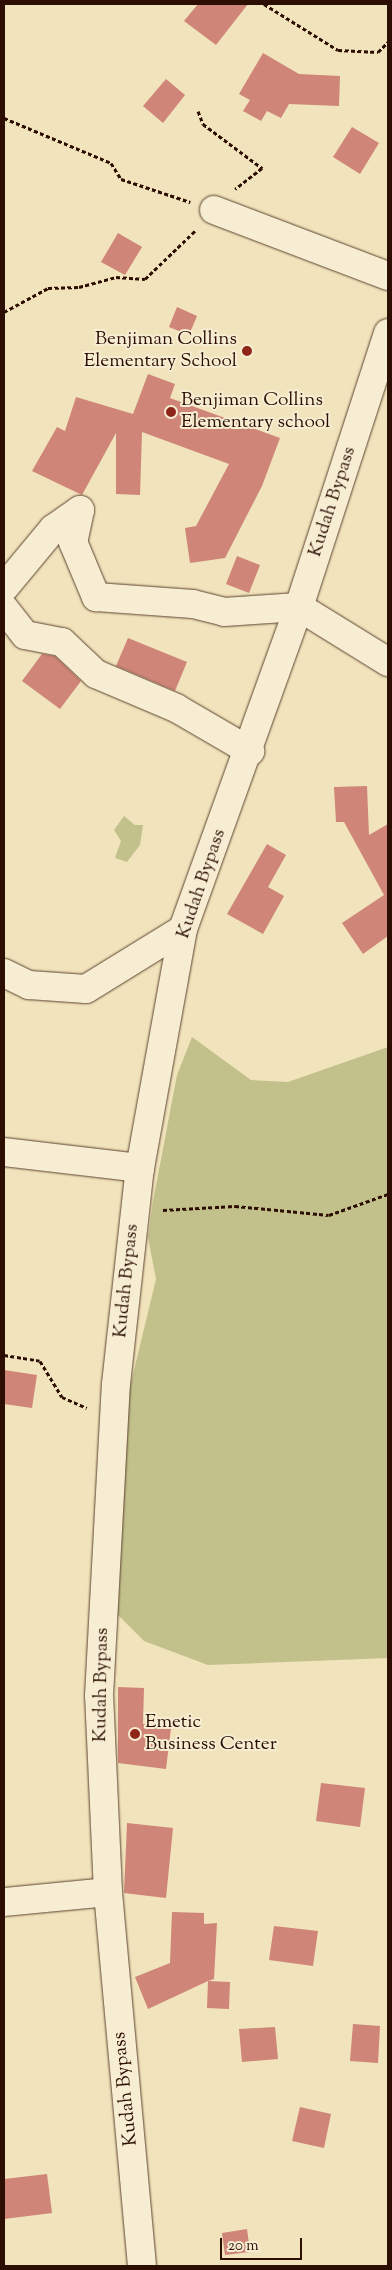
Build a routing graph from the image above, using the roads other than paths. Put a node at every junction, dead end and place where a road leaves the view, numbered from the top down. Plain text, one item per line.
1 (214, 210) road end
2 (388, 276) edge
3 (388, 332) edge
4 (4, 588) edge
5 (299, 607) junction
6 (4, 608) edge
7 (388, 662) edge
8 (250, 751) junction
9 (183, 929) junction
10 (4, 973) edge
11 (4, 1152) edge
12 (140, 1168) junction
13 (108, 1892) junction
14 (4, 1902) edge
15 (142, 2266) edge

1 - 2 street
3 - 5 street, Kudah Bypass
4 - 5 street
5 - 7 street
5 - 8 street, Kudah Bypass
6 - 8 street
8 - 9 street, Kudah Bypass
9 - 10 street
9 - 12 street, Kudah Bypass
11 - 12 street
12 - 13 street, Kudah Bypass
13 - 14 street
13 - 15 street, Kudah Bypass

